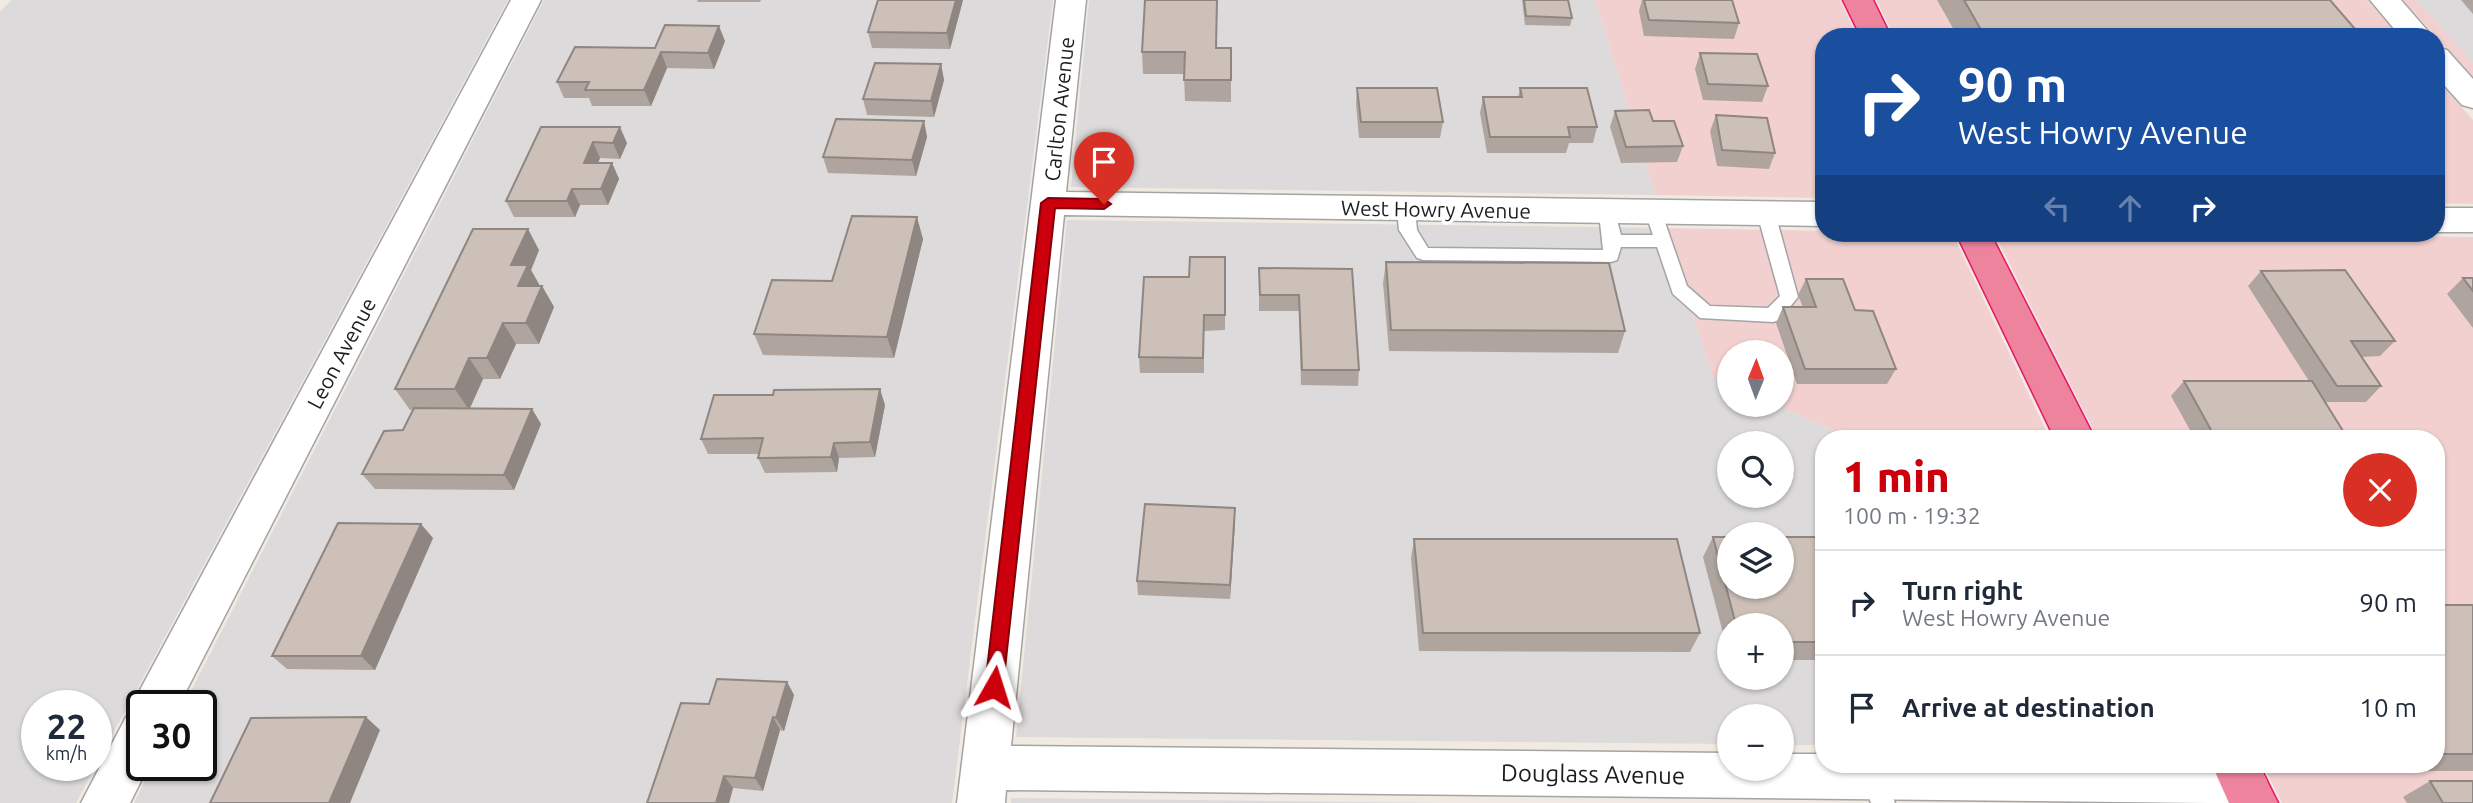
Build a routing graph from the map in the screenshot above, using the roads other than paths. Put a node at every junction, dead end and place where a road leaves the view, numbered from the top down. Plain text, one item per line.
1 (526, 0) edge
2 (1071, 0) edge
3 (1858, 0) edge
4 (2385, 0) edge
5 (1872, 28) edge
6 (2410, 28) edge
7 (2445, 67) edge
8 (2473, 98) edge
9 (1048, 203) junction
10 (1406, 209) junction
11 (1766, 213) junction
12 (1815, 214) edge
13 (2445, 220) edge
14 (2473, 220) edge
15 (1611, 227) junction
16 (1658, 227) junction
17 (1977, 242) edge
18 (2070, 430) edge
19 (164, 690) edge
20 (126, 763) edge
21 (2244, 783) edge
22 (983, 785) edge
23 (1878, 790) edge
24 (105, 803) edge

1 - 19 street, Leon Avenue
2 - 9 street, Carlton Avenue
3 - 5 highway
4 - 6 street
7 - 8 street
9 - 10 street, West Howry Avenue
9 - 22 street, Carlton Avenue
10 - 15 street, West Howry Avenue
10 - 15 lane
11 - 12 street, West Howry Avenue
11 - 16 street, West Howry Avenue
11 - 16 lane
13 - 14 street
15 - 16 street, West Howry Avenue
17 - 18 highway
20 - 24 street
21 - 23 street, Douglass Avenue
22 - 23 street, Douglass Avenue

